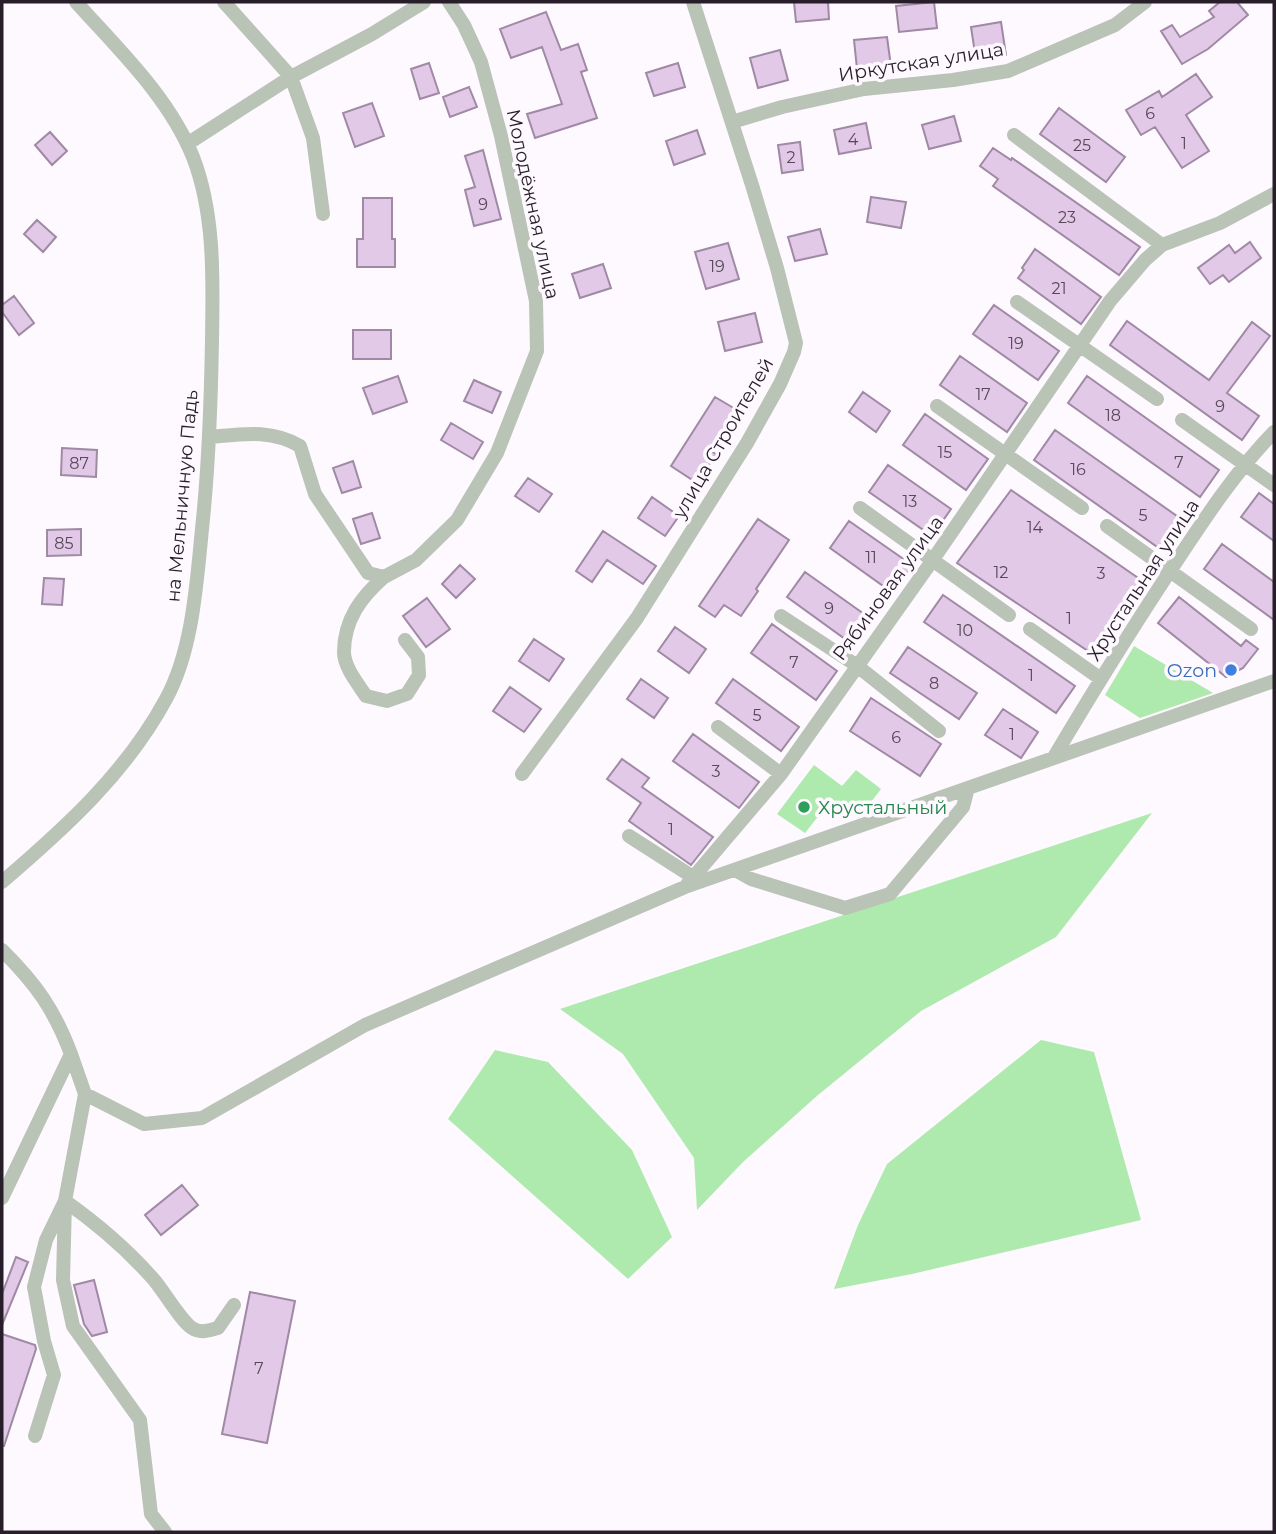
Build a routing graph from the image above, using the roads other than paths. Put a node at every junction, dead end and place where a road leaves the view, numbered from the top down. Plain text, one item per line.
1 (76, 2) edge
2 (224, 2) edge
3 (424, 2) edge
4 (449, 2) edge
5 (693, 2) edge
6 (1145, 2) edge
7 (290, 76) junction
8 (732, 122) junction
9 (1014, 135) dead end
10 (187, 144) junction
11 (1274, 194) edge
12 (323, 214) dead end
13 (1162, 245) junction
14 (1017, 302) dead end
15 (1079, 346) junction
16 (1157, 399) dead end
17 (937, 406) dead end
18 (1182, 420) dead end
19 (1274, 432) edge
20 (211, 438) junction
21 (1006, 453) junction
22 (1245, 465) junction
23 (1274, 485) edge
24 (860, 508) dead end
25 (1082, 508) dead end
26 (1107, 526) dead end
27 (932, 561) junction
28 (1171, 570) junction
29 (384, 578) junction
30 (1009, 615) dead end
31 (781, 617) dead end
32 (1030, 629) dead end
33 (1251, 629) dead end
34 (405, 640) dead end
35 (856, 665) junction
36 (1101, 679) junction
37 (1274, 681) edge
38 (718, 727) dead end
39 (939, 731) dead end
40 (1054, 757) junction
41 (781, 774) junction
42 (522, 775) dead end
43 (968, 788) junction
44 (629, 836) dead end
45 (735, 870) junction
46 (2, 882) edge
47 (689, 882) junction
48 (2, 950) edge
49 (71, 1054) junction
50 (85, 1094) junction
51 (2, 1198) edge
52 (65, 1201) junction
53 (234, 1305) dead end
54 (35, 1436) dead end
55 (164, 1532) edge

1 - 10 street, на Мельничную Падь
2 - 7 street
3 - 7 street
4 - 29 street, Молодёжная улица
5 - 8 street, улица Строителей
6 - 8 street, Иркутская улица
7 - 10 street
7 - 12 street
8 - 42 street, улица Строителей
9 - 13 street
10 - 20 street, на Мельничную Падь
11 - 13 street
13 - 15 street, Рябиновая улица
14 - 15 street
15 - 16 street
15 - 21 street, Рябиновая улица
17 - 21 street
18 - 22 street
19 - 22 street, Хрустальная улица
20 - 29 street
20 - 46 street, на Мельничную Падь
21 - 25 street
21 - 27 street, Рябиновая улица
22 - 23 street
22 - 28 street, Хрустальная улица
24 - 27 street
26 - 28 street
27 - 30 street
27 - 35 street, Рябиновая улица
28 - 33 street
28 - 36 street, Хрустальная улица
29 - 34 street, Молодёжная улица
31 - 35 street
32 - 36 street
35 - 39 street
35 - 41 street, Рябиновая улица
36 - 40 street, Хрустальная улица
37 - 40 street
38 - 41 street
40 - 43 street
41 - 47 street, Рябиновая улица
43 - 45 street
43 - 45 street
44 - 47 street
45 - 47 street
47 - 50 street
48 - 49 street
49 - 50 street
49 - 51 street
50 - 52 street
52 - 53 street
52 - 54 street
52 - 55 street

